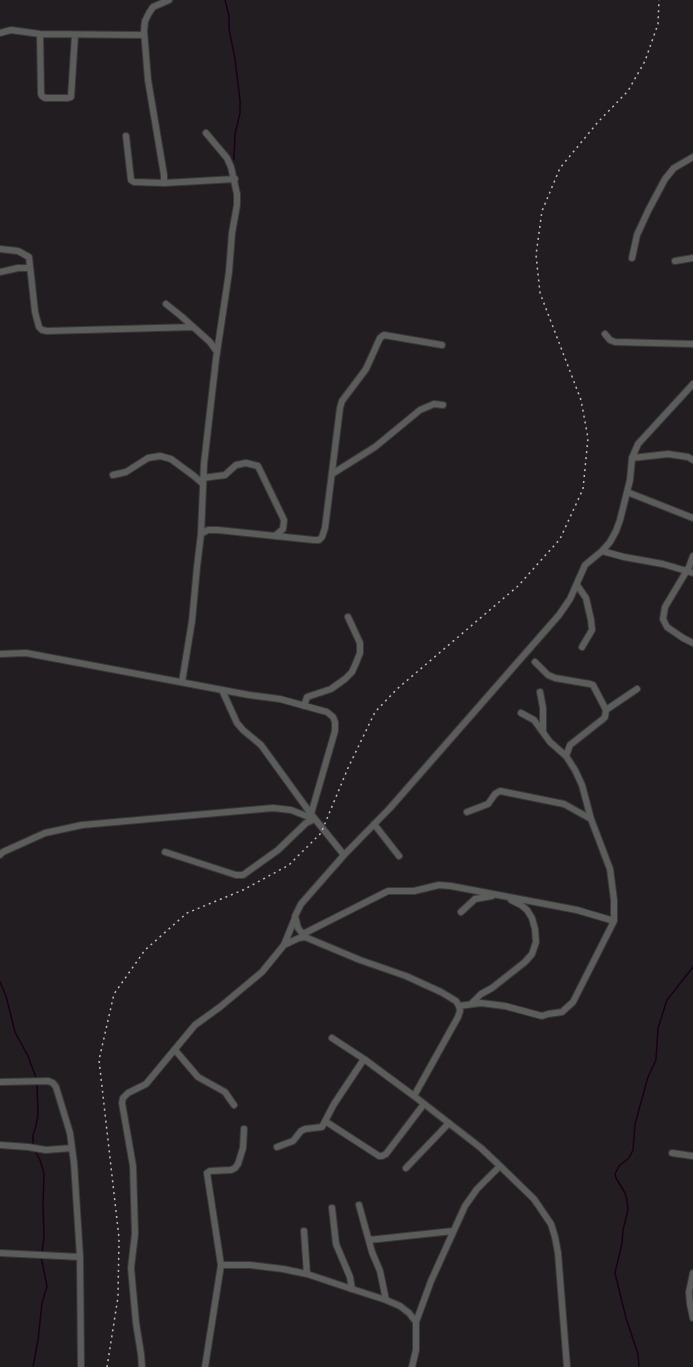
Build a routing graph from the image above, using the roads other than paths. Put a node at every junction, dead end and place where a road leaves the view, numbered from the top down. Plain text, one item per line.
1 (169, 0) edge
2 (0, 33) edge
3 (40, 34) junction
4 (75, 35) junction
5 (144, 35) junction
6 (206, 133) dead end
7 (126, 136) dead end
8 (693, 157) edge
9 (235, 179) junction
10 (164, 183) junction
11 (0, 249) edge
12 (632, 258) dead end
13 (693, 258) edge
14 (675, 261) dead end
15 (29, 268) junction
16 (0, 272) edge
17 (166, 304) dead end
18 (193, 327) junction
19 (605, 334) dead end
20 (693, 344) edge
21 (442, 345) dead end
22 (217, 352) junction
23 (693, 384) edge
24 (443, 405) dead end
25 (632, 458) junction
26 (693, 460) edge
27 (332, 474) junction
28 (113, 475) dead end
29 (203, 481) junction
30 (627, 492) junction
31 (693, 518) edge
32 (201, 534) junction
33 (275, 536) junction
34 (602, 551) junction
35 (693, 556) edge
36 (690, 572) edge
37 (577, 585) junction
38 (348, 617) dead end
39 (693, 643) edge
40 (582, 647) dead end
41 (0, 654) edge
42 (535, 662) dead end
43 (182, 682) junction
44 (637, 689) dead end
45 (222, 690) junction
46 (540, 692) dead end
47 (304, 706) junction
48 (606, 710) junction
49 (521, 713) dead end
50 (543, 730) junction
51 (566, 756) junction
52 (467, 812) dead end
53 (313, 818) junction
54 (591, 819) junction
55 (374, 824) junction
56 (165, 852) dead end
57 (0, 855) edge
58 (344, 855) junction
59 (399, 856) dead end
60 (461, 912) dead end
61 (295, 916) junction
62 (614, 921) junction
63 (304, 936) junction
64 (284, 945) junction
65 (471, 1004) junction
66 (459, 1006) junction
67 (332, 1038) dead end
68 (175, 1050) junction
69 (364, 1060) junction
70 (0, 1082) edge
71 (414, 1096) junction
72 (234, 1104) dead end
73 (424, 1104) junction
74 (325, 1121) junction
75 (449, 1123) junction
76 (244, 1129) dead end
77 (0, 1145) edge
78 (277, 1147) dead end
79 (72, 1148) junction
80 (672, 1153) dead end
81 (693, 1156) edge
82 (500, 1166) junction
83 (406, 1168) dead end
84 (360, 1205) dead end
85 (332, 1208) dead end
86 (304, 1230) dead end
87 (453, 1231) junction
88 (369, 1240) junction
89 (0, 1253) edge
90 (80, 1257) junction
91 (220, 1265) junction
92 (693, 1273) edge
93 (307, 1274) junction
94 (352, 1288) junction
95 (386, 1300) junction
96 (693, 1318) edge
97 (416, 1322) junction
98 (81, 1367) edge
99 (142, 1367) edge
100 (205, 1367) edge
101 (412, 1367) edge
102 (567, 1367) edge

1 - 5 street
2 - 3 street
3 - 4 street
3 - 4 street
4 - 5 street
5 - 10 street
6 - 9 street
7 - 10 street
8 - 12 street
9 - 10 street
9 - 22 street
11 - 15 street
13 - 14 street
15 - 16 street
15 - 18 street
17 - 18 street
18 - 22 street
19 - 20 street
21 - 27 street
22 - 29 street
23 - 25 street
24 - 27 street
25 - 26 street
25 - 30 street
27 - 33 street
28 - 29 street
29 - 32 street
29 - 33 street
30 - 31 street
30 - 34 street
32 - 33 street
32 - 43 street
34 - 36 street
34 - 37 street
35 - 36 street
36 - 39 street
37 - 40 street
37 - 55 street
38 - 47 street
41 - 43 street
42 - 48 street
43 - 45 street
44 - 48 street
45 - 47 street
45 - 53 street
46 - 50 street
47 - 53 street
48 - 51 street
49 - 50 street
50 - 51 street
51 - 54 street
52 - 54 street
53 - 56 street
53 - 57 street
53 - 58 street
54 - 62 street
55 - 58 street
55 - 59 street
58 - 61 street
60 - 65 street
61 - 63 street
61 - 64 street
62 - 63 street
62 - 65 street
63 - 64 street
63 - 66 street
64 - 68 street
65 - 66 street
66 - 71 street
67 - 69 street
68 - 72 street
68 - 99 street
69 - 71 street
69 - 74 street
70 - 79 street
71 - 73 street
73 - 74 street
73 - 75 street
74 - 78 street
75 - 82 street
75 - 83 street
76 - 91 street
77 - 79 street
79 - 90 street
80 - 81 street
82 - 87 street
82 - 102 street
84 - 88 street
85 - 94 street
86 - 93 street
87 - 88 street
87 - 97 street
88 - 95 street
89 - 90 street
90 - 98 street
91 - 93 street
91 - 100 street
92 - 96 street
93 - 94 street
94 - 95 street
95 - 97 street
97 - 101 street

